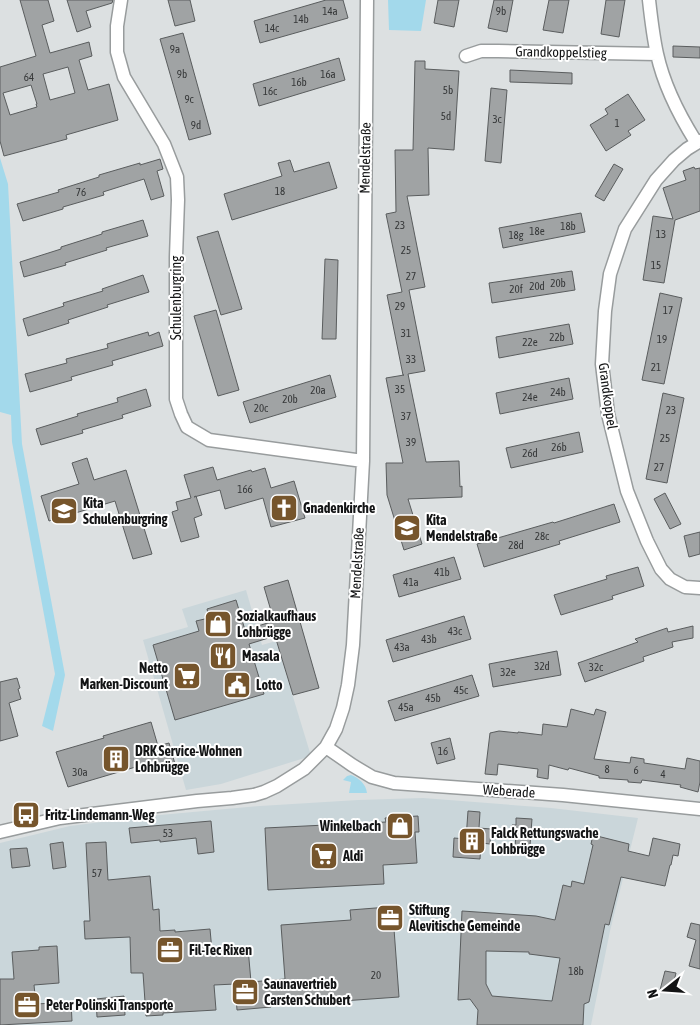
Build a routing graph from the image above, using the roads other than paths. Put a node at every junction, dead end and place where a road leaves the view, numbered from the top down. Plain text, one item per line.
1 (121, 0) edge
2 (367, 0) edge
3 (649, 0) edge
4 (657, 54) junction
5 (466, 56) dead end
6 (698, 142) edge
7 (362, 462) junction
8 (700, 588) edge
9 (326, 747) junction
10 (700, 809) edge
11 (0, 832) edge

1 - 7 street, Schulenburgring
2 - 7 street, Mendelstraße
3 - 4 street
4 - 5 street, Grandkoppelstieg
4 - 6 street
6 - 8 street, Grandkoppel
7 - 9 street, Mendelstraße
9 - 10 street, Weberade
9 - 11 street, Mendelstraße

